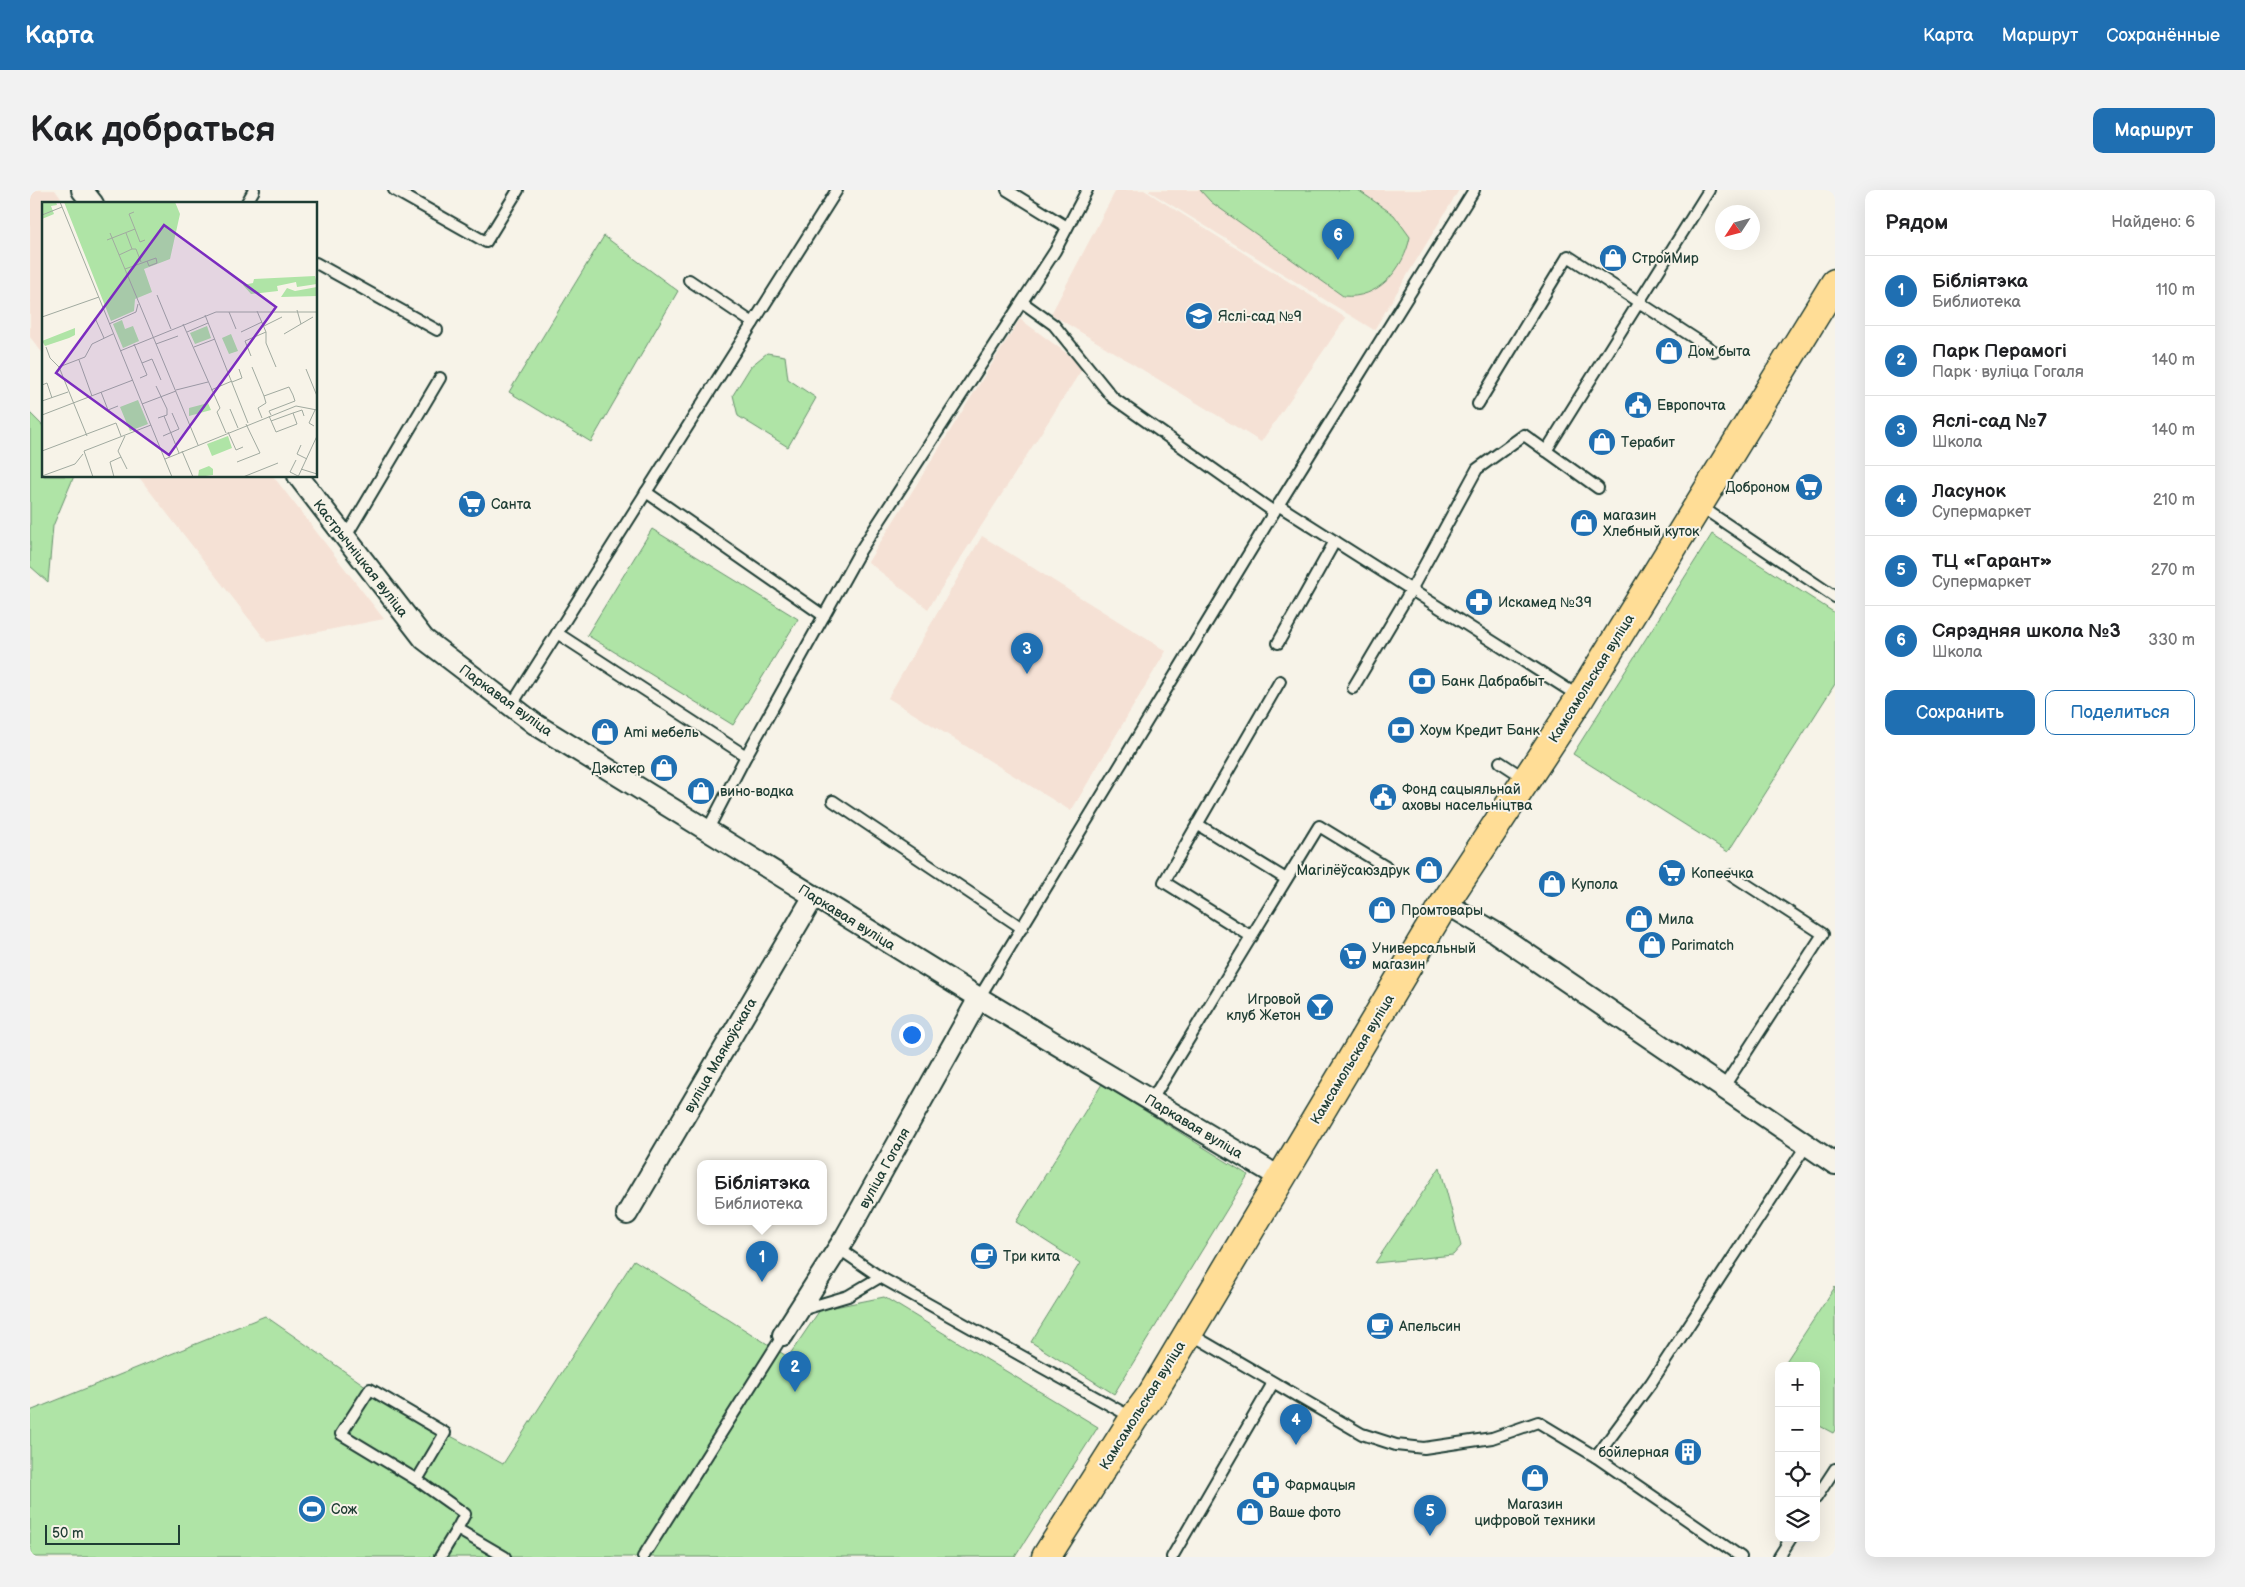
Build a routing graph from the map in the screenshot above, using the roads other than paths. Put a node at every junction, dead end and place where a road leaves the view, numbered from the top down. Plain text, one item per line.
1 (82, 190) edge
2 (254, 190) edge
3 (394, 190) edge
4 (518, 190) edge
5 (837, 190) edge
6 (1006, 190) edge
7 (1087, 190) edge
8 (1474, 190) edge
9 (1709, 190) edge
10 (91, 202) edge
11 (247, 202) edge
12 (1067, 227) junction
13 (318, 264) edge
14 (690, 280) dead end
15 (1835, 283) edge
16 (1022, 302) junction
17 (1640, 303) junction
18 (753, 323) junction
19 (436, 330) dead end
20 (1714, 351) dead end
21 (440, 378) dead end
22 (1478, 404) dead end
23 (1546, 451) junction
24 (300, 478) edge
25 (1598, 488) dead end
26 (646, 492) junction
27 (1697, 504) junction
28 (1276, 508) junction
29 (345, 538) junction
30 (1335, 541) junction
31 (1411, 590) junction
32 (1835, 597) edge
33 (824, 616) junction
34 (557, 633) junction
35 (424, 639) joint
36 (1278, 643) dead end
37 (1280, 681) dead end
38 (1353, 688) dead end
39 (1580, 698) junction
40 (511, 706) junction
41 (746, 756) junction
42 (1500, 762) dead end
43 (1526, 780) junction
44 (833, 800) dead end
45 (1197, 824) junction
46 (708, 831) junction
47 (1386, 867) dead end
48 (1732, 875) dead end
49 (1286, 879) junction
50 (814, 896) junction
51 (1445, 903) junction
52 (1022, 928) junction
53 (1252, 937) junction
54 (979, 998) junction
55 (1723, 1088) junction
56 (1151, 1101) junction
57 (1806, 1146) junction
58 (1835, 1164) edge
59 (1282, 1178) junction
60 (627, 1214) dead end
61 (838, 1248) junction
62 (880, 1277) junction
63 (798, 1311) junction
64 (1188, 1332) junction
65 (782, 1335) joint
66 (1274, 1383) junction
67 (1134, 1418) junction
68 (1596, 1457) junction
69 (1835, 1469) edge
70 (417, 1480) junction
71 (1817, 1497) edge
72 (457, 1529) junction
73 (1788, 1542) edge
74 (440, 1557) edge
75 (505, 1557) edge
76 (643, 1557) edge
77 (1046, 1557) edge
78 (1172, 1557) edge
79 (1741, 1557) edge
80 (1779, 1557) edge

1 - 10 street
2 - 11 lane
3 - 4 lane
5 - 18 lane
6 - 12 lane
7 - 12 lane
8 - 28 lane
9 - 17 lane
12 - 16 lane
13 - 19 lane
14 - 18 lane
15 - 27 main road, Камсамольская вуліца
16 - 28 lane
16 - 33 lane
17 - 20 lane
17 - 22 lane
17 - 23 lane
18 - 26 lane
21 - 29 lane
23 - 25 lane
23 - 31 lane
24 - 29 street, Кастрычніцкая вуліца
26 - 33 lane
26 - 34 lane
27 - 32 lane
27 - 39 main road, Камсамольская вуліца
28 - 30 lane
28 - 52 lane
29 - 35 street, Кастрычніцкая вуліца
30 - 31 lane
30 - 36 lane
31 - 38 lane
31 - 39 lane
33 - 41 lane
34 - 40 lane
34 - 41 lane
35 - 40 street, Паркавая вуліца
37 - 45 lane
39 - 43 main road, Камсамольская вуліца
40 - 46 street, Паркавая вуліца
41 - 46 lane
42 - 43 lane
43 - 51 main road, Камсамольская вуліца
44 - 52 lane
45 - 49 lane
45 - 53 lane
46 - 50 street, Паркавая вуліца
47 - 49 lane
48 - 55 lane
49 - 53 lane
50 - 54 street, Паркавая вуліца
50 - 60 street, вуліца Маякоўскага
51 - 55 street
51 - 59 main road, Камсамольская вуліца
52 - 54 lane
53 - 56 lane
54 - 56 street, Паркавая вуліца
54 - 61 street, вуліца Гогаля
55 - 57 street
56 - 59 street, Паркавая вуліца
57 - 58 street
57 - 68 lane
59 - 64 main road, Камсамольская вуліца
61 - 62 lane
61 - 63 street, вуліца Гогаля
62 - 63 lane
62 - 67 lane
63 - 65 street, вуліца Гогаля
64 - 66 lane
64 - 67 main road, Камсамольская вуліца
65 - 76 lane
66 - 68 lane
66 - 78 lane
67 - 77 main road, Камсамольская вуліца
68 - 79 lane
69 - 71 lane
70 - 70 lane
70 - 72 lane
72 - 74 lane
72 - 75 lane
73 - 80 lane

